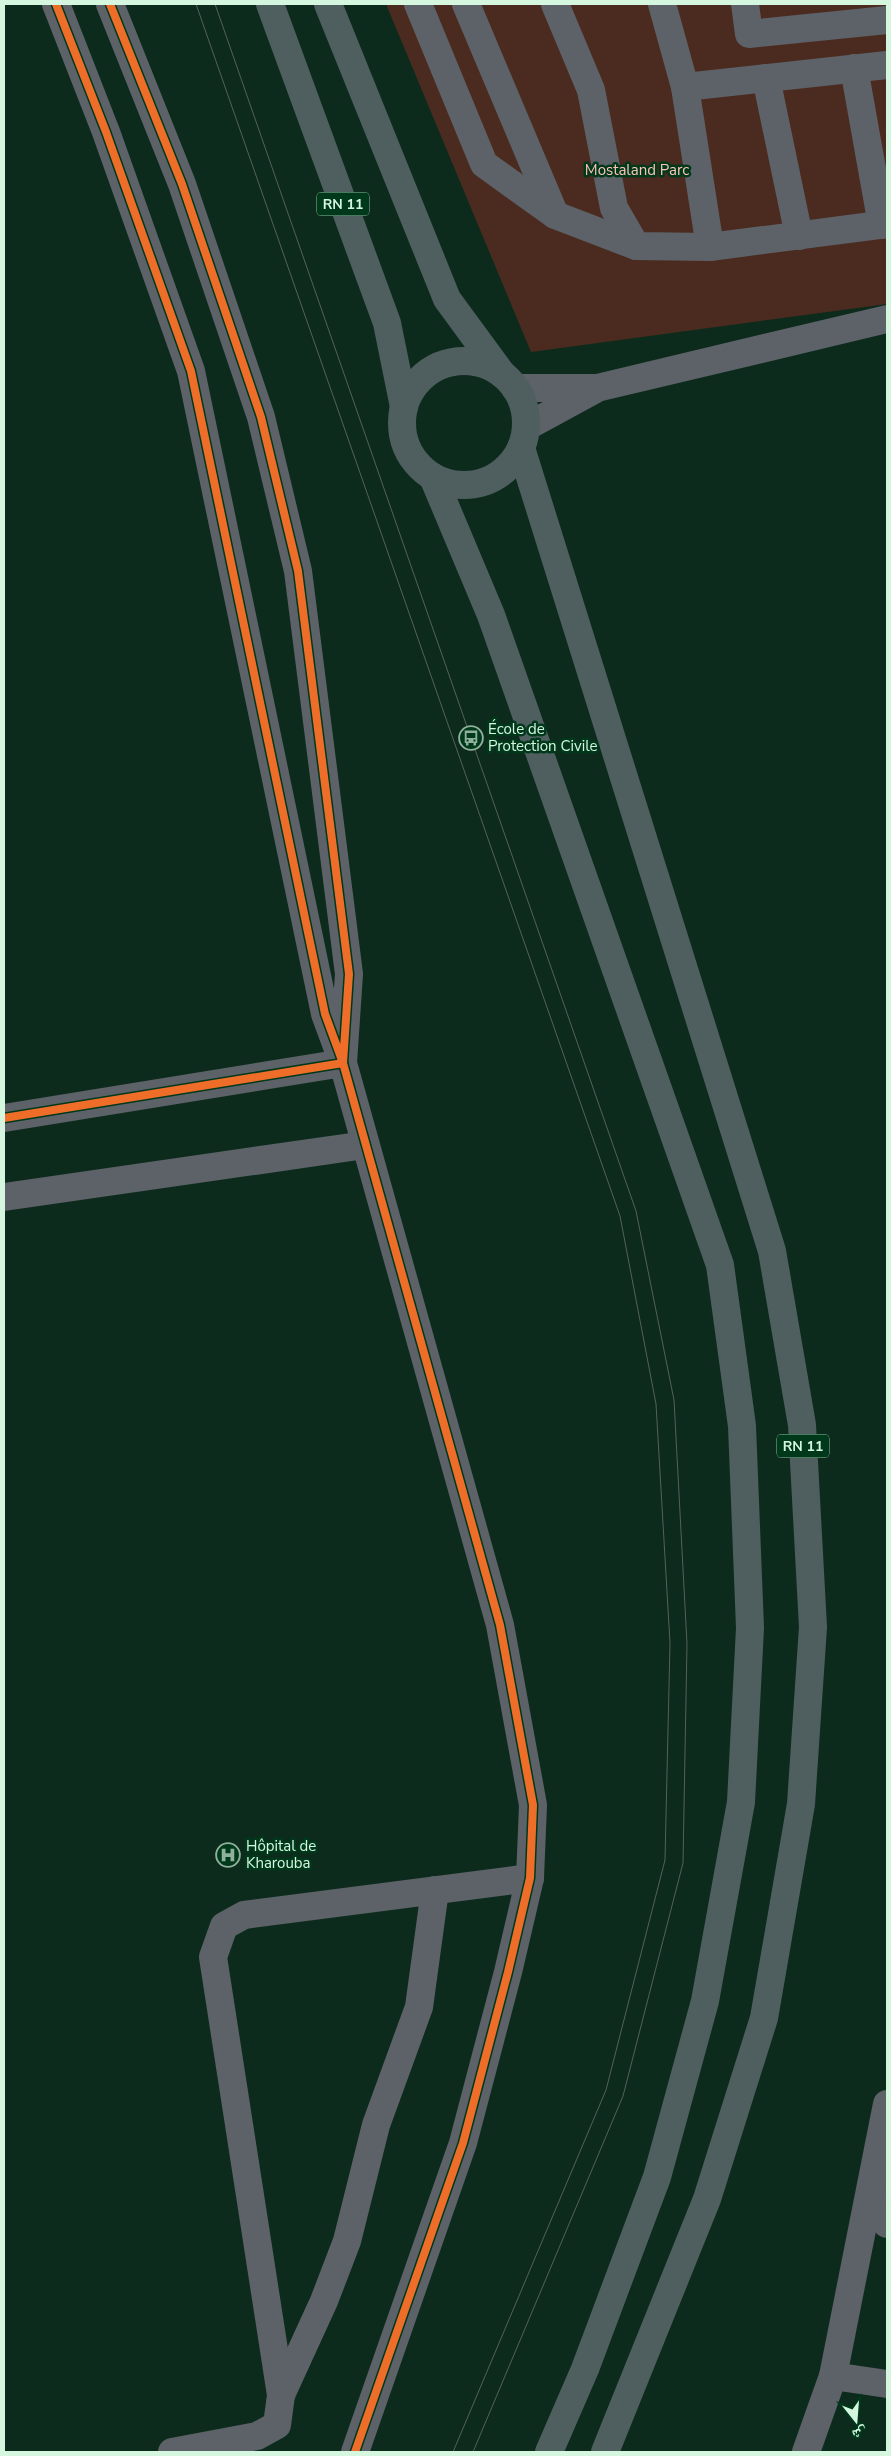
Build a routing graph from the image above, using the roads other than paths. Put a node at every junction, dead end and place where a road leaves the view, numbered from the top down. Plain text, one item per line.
1 (56, 4) edge
2 (110, 4) edge
3 (270, 4) edge
4 (328, 4) edge
5 (418, 4) edge
6 (466, 4) edge
7 (555, 4) edge
8 (662, 4) edge
9 (745, 4) edge
10 (887, 20) edge
11 (887, 65) edge
12 (854, 68) junction
13 (766, 78) junction
14 (685, 87) junction
15 (554, 215) junction
16 (884, 225) edge
17 (799, 236) junction
18 (636, 246) junction
19 (710, 247) junction
20 (885, 322) edge
21 (509, 381) junction
22 (598, 388) junction
23 (404, 407) junction
24 (523, 438) junction
25 (434, 477) junction
26 (343, 1063) junction
27 (4, 1118) edge
28 (365, 1145) junction
29 (4, 1197) edge
30 (530, 1878) junction
31 (435, 1890) junction
32 (887, 2104) edge
33 (874, 2179) junction
34 (887, 2224) edge
35 (833, 2376) junction
36 (887, 2384) edge
37 (282, 2395) junction
38 (172, 2452) edge
39 (355, 2452) edge
40 (549, 2452) edge
41 (605, 2452) edge
42 (806, 2452) edge

1 - 26 street
2 - 26 street
3 - 23 highway, RN 11
4 - 21 highway
5 - 15 street
6 - 15 street
7 - 18 street
8 - 14 street
9 - 10 street
11 - 12 street
12 - 13 street
12 - 16 street
13 - 14 street
13 - 17 street
14 - 19 street
15 - 18 street
16 - 17 street
17 - 19 street
18 - 19 street
20 - 22 street
21 - 22 street
21 - 23 highway
21 - 24 highway
22 - 24 street
23 - 25 highway
24 - 25 highway
24 - 41 highway, RN 11
25 - 40 highway
26 - 27 street
26 - 28 street
28 - 29 street
28 - 30 street
30 - 31 street
30 - 39 street
31 - 37 street
31 - 37 street
32 - 33 street
33 - 34 street
33 - 35 street
35 - 36 street
35 - 42 street
37 - 38 street

